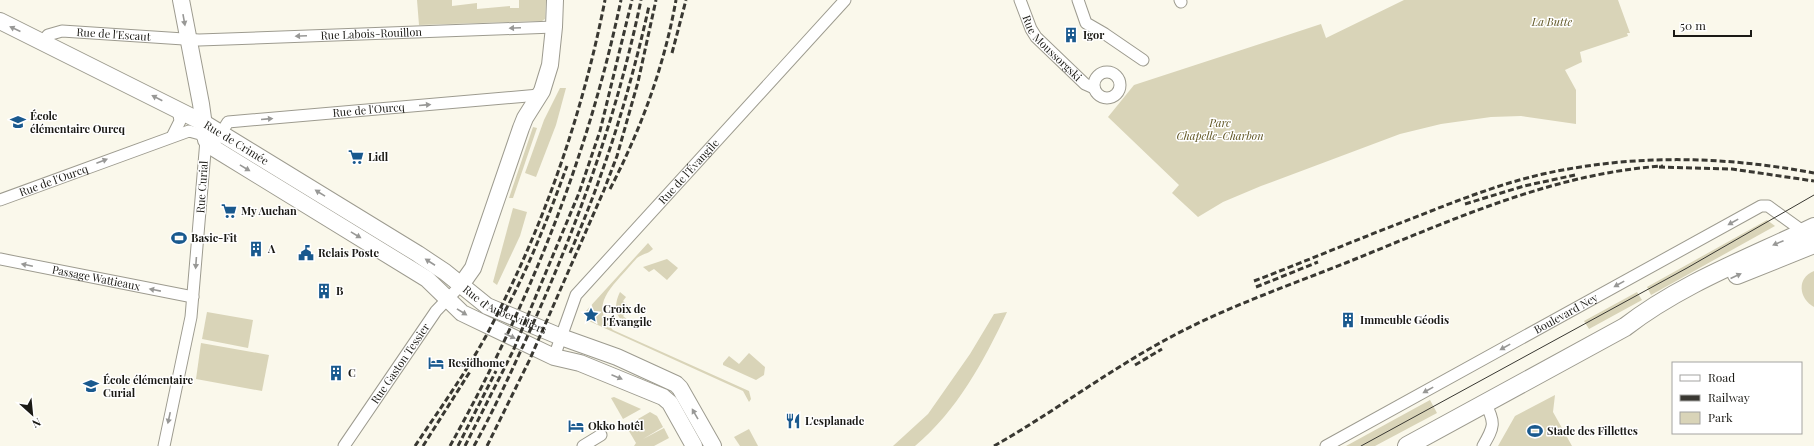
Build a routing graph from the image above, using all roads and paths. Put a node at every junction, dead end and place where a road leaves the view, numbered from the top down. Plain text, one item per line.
1 (181, 0) edge
2 (555, 0) edge
3 (845, 0) edge
4 (1020, 0) edge
5 (1078, 0) edge
6 (0, 21) edge
7 (554, 27) junction
8 (188, 40) junction
9 (43, 41) junction
10 (1143, 60) dead end
11 (1094, 88) dead end
12 (539, 95) junction
13 (178, 109) junction
14 (204, 123) junction
15 (222, 133) junction
16 (173, 135) junction
17 (209, 144) junction
18 (0, 200) edge
19 (1811, 234) edge
20 (0, 259) edge
21 (461, 285) junction
22 (193, 297) junction
23 (448, 299) junction
24 (561, 337) junction
25 (554, 357) junction
26 (1485, 403) junction
27 (601, 435) dead end
28 (164, 446) edge
29 (344, 446) edge
30 (583, 446) edge
31 (694, 446) edge
32 (713, 446) edge
33 (1326, 446) edge
34 (1407, 446) edge
35 (1483, 446) edge

1 -> 8 main road, Rue Curial
2 - 7 main road, Rue d'Aubervilliers
3 - 24 street, Rue de l'Évangile
4 - 11 street, Rue Moussorgski
5 - 10 street
9 -> 6 main road, Rue de Crimée
7 -> 8 street, Rue Labois-Rouillon
7 - 12 main road, Rue d'Aubervilliers
8 - 9 street, Rue de l'Escaut
8 - 14 main road, Rue Curial
13 -> 9 main road, Rue de Crimée
15 -> 12 street, Rue de l'Ourcq
12 - 21 main road, Rue d'Aubervilliers
13 - 14 main road, Rue de Crimée
13 - 16 street
14 - 15 main road, Rue de Crimée
14 - 17 main road, Rue Curial
15 - 17 street, Rue de l'Ourcq
21 -> 15 main road, Rue de Crimée
16 - 17 street, Rue de l'Ourcq
18 -> 16 street, Rue de l'Ourcq
17 -> 22 street, Rue Curial
17 -> 23 main road, Rue de Crimée
19 - 26 main road, Boulevard Ney
19 -> 33 street, Boulevard Ney
22 -> 20 street, Passage Wattieaux
21 - 23 street, Rue Gaston Tessier
21 - 24 main road, Rue d'Aubervilliers
22 -> 28 street, Rue Curial
23 -> 25 main road, Rue d'Aubervilliers
23 - 29 street, Rue Gaston Tessier
24 - 25 street, Rue de l'Évangile
32 -> 24 main road, Rue d'Aubervilliers
25 -> 31 main road, Rue d'Aubervilliers
26 - 34 main road, Boulevard Ney
26 - 35 street
27 - 30 street

